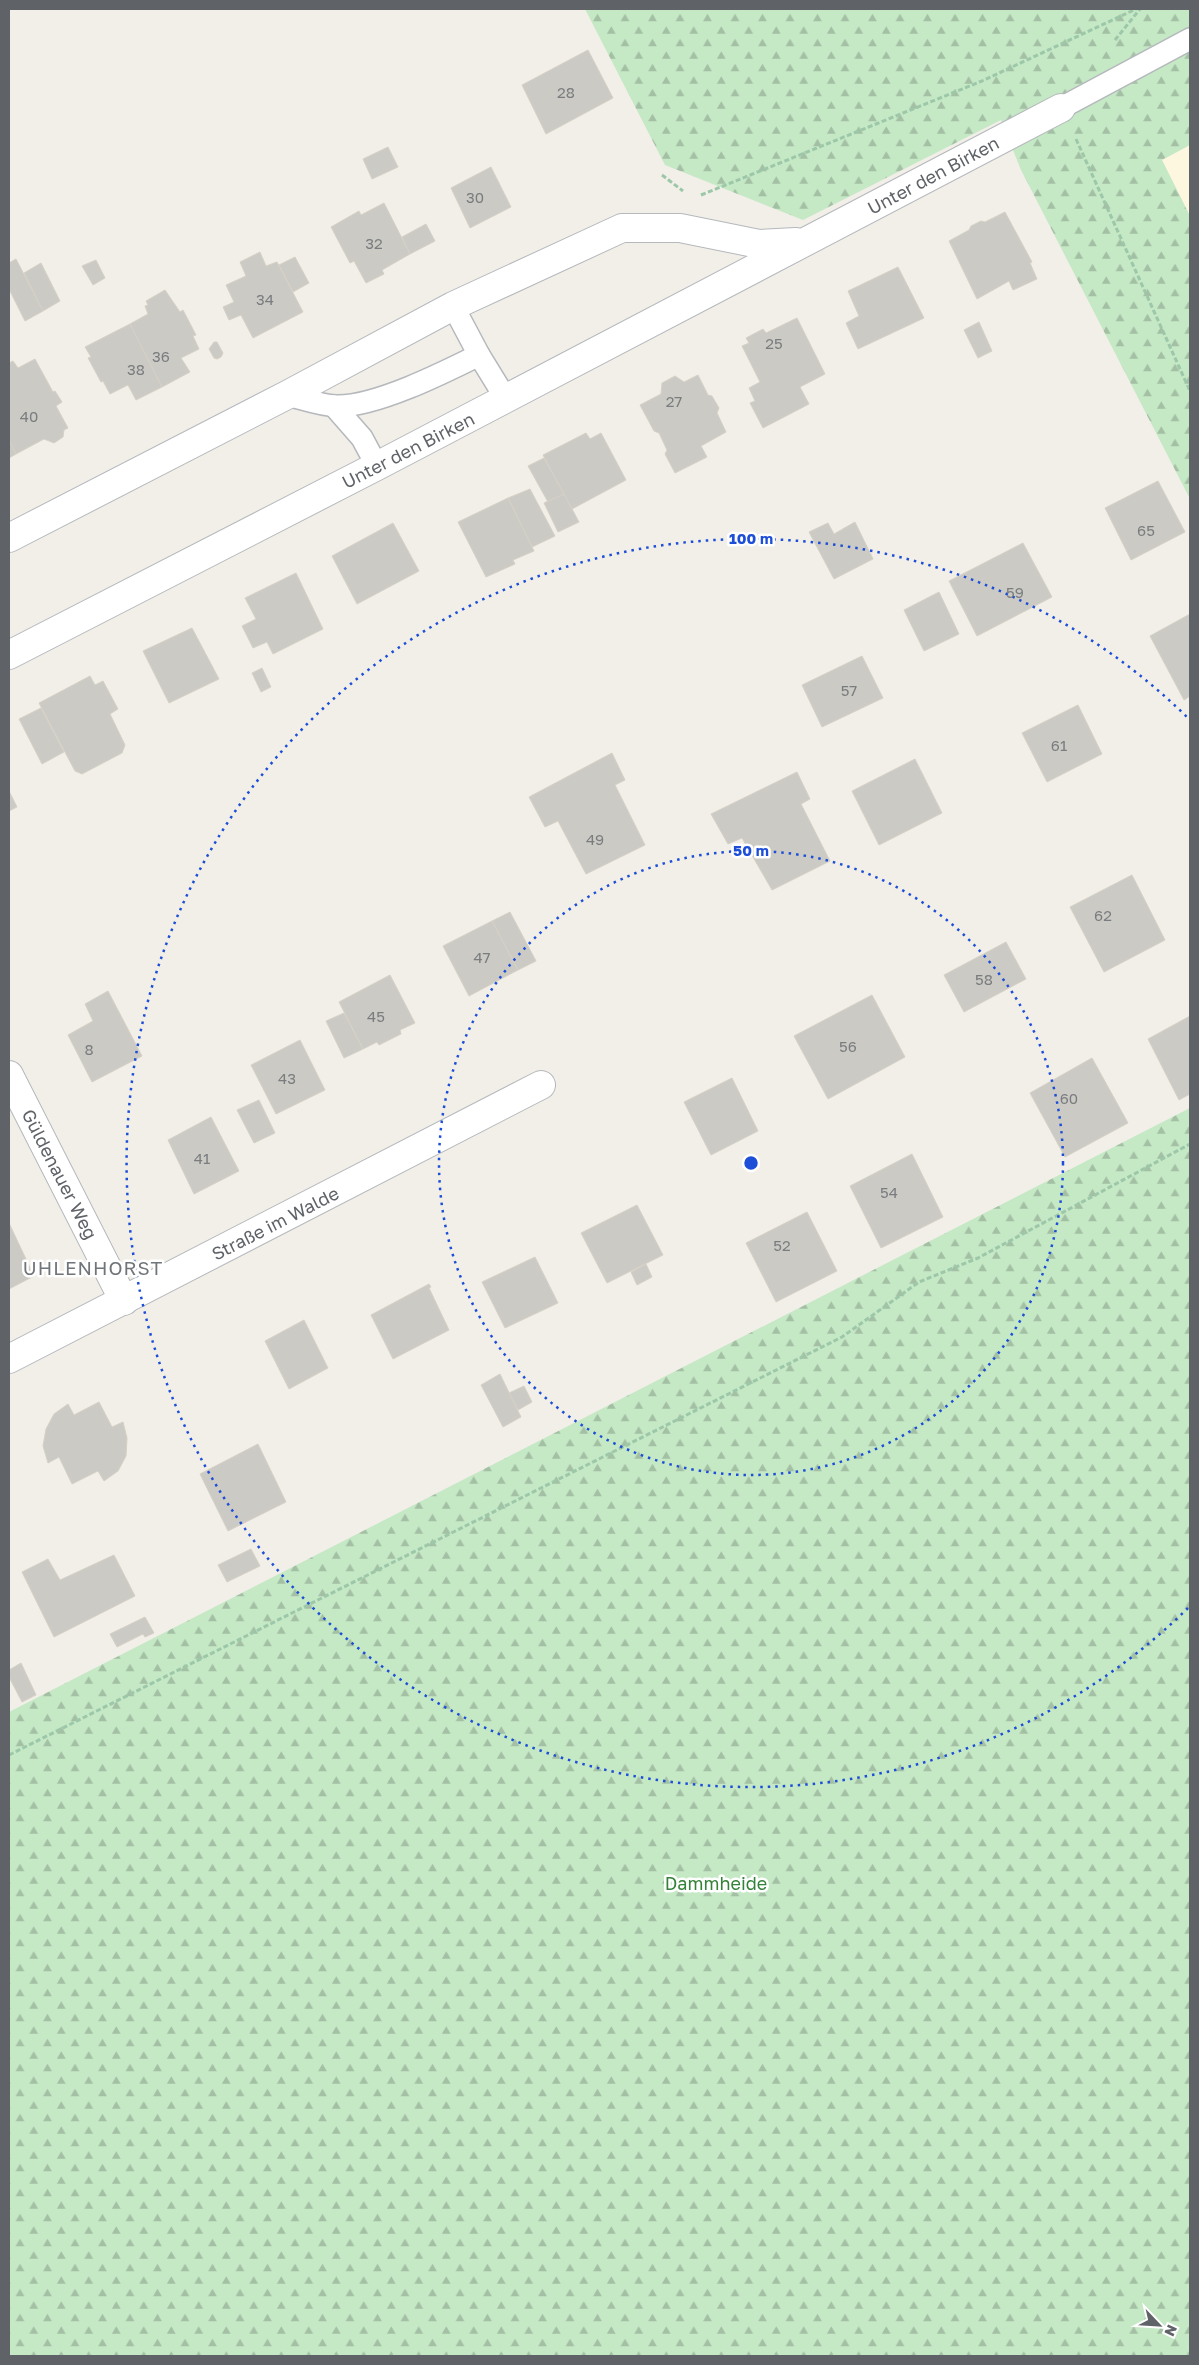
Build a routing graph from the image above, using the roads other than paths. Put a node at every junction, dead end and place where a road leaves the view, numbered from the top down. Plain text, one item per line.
1 (1190, 39) edge
2 (1061, 108) joint
3 (806, 242) junction
4 (453, 306) junction
5 (478, 355) junction
6 (287, 395) junction
7 (506, 399) junction
8 (334, 406) junction
9 (378, 466) junction
10 (9, 538) edge
11 (9, 655) edge
12 (9, 1074) edge
13 (541, 1085) dead end
14 (124, 1301) junction
15 (9, 1359) edge

1 - 2 lane
2 - 3 street, Unter den Birken
3 - 4 street, Unter den Birken
3 - 7 street, Unter den Birken
4 - 5 lane
4 - 6 street, Unter den Birken
5 - 7 lane
5 - 8 lane
6 - 8 lane
6 - 10 street, Unter den Birken
7 - 9 street, Unter den Birken
8 - 9 lane
9 - 11 street, Unter den Birken
12 - 14 street, Güldenauer Weg
13 - 14 street, Straße im Walde
14 - 15 street, Straße im Walde

